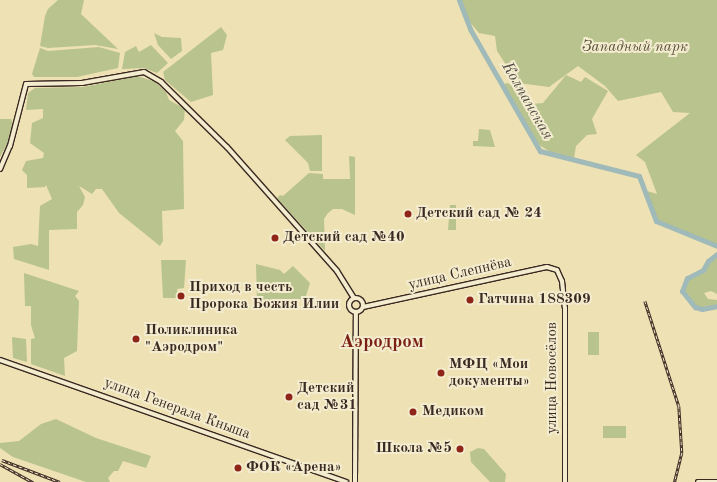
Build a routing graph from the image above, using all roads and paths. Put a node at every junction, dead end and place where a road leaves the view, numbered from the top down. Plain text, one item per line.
1 (0, 166) edge
2 (560, 274) joint
3 (354, 298) junction
4 (363, 307) junction
5 (356, 312) junction
6 (1, 361) edge
7 (346, 482) edge
8 (355, 482) edge
9 (565, 482) edge
10 (698, 482) edge
11 (717, 482) edge

1 - 3 street
2 - 4 street, улица Слепнёва
2 - 9 street, улица Новосёлов
3 - 4 street
3 - 5 street
4 - 5 street
5 - 8 street
6 - 7 street, улица Генерала Кныша
10 - 11 street

